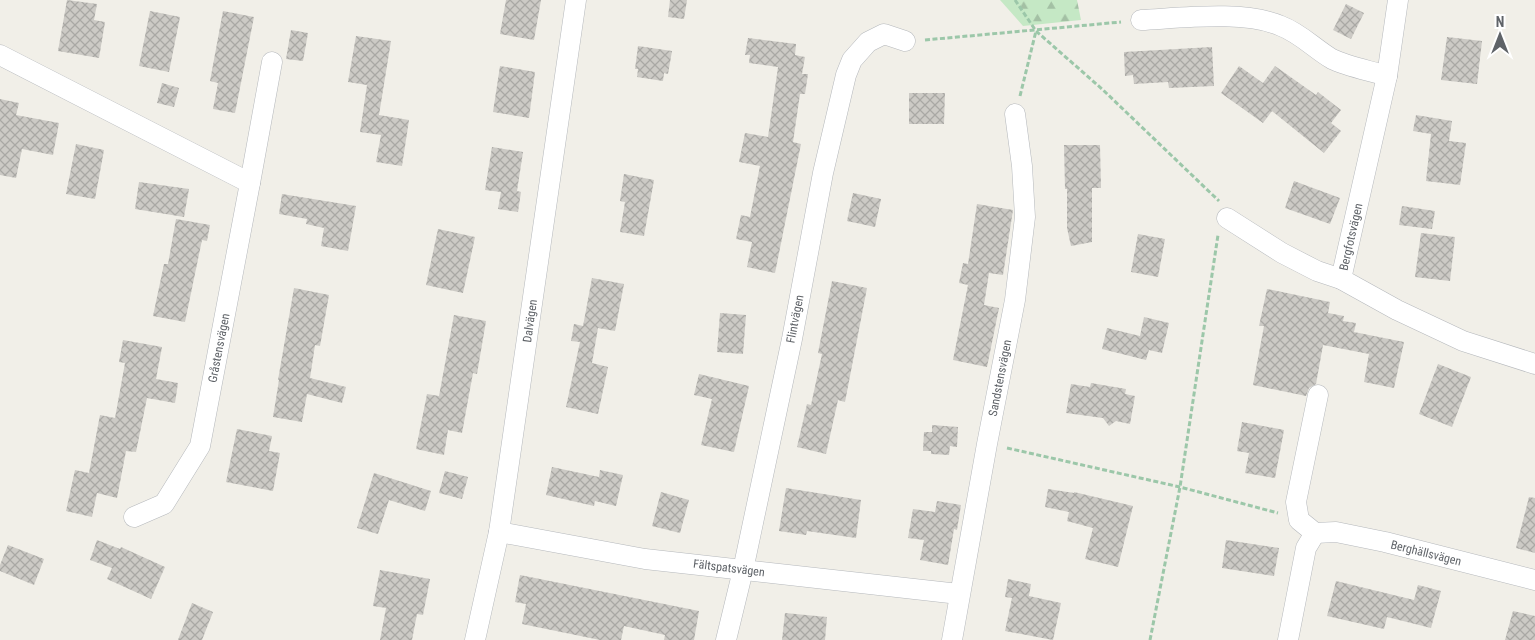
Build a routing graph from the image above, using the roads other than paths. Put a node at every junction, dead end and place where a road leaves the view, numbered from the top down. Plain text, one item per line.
1 (576, 0) edge
2 (1398, 0) edge
3 (1141, 20) road end
4 (905, 42) road end
5 (0, 55) edge
6 (272, 62) dead end
7 (1386, 76) junction
8 (1015, 114) road end
9 (250, 183) junction
10 (1222, 219) road end
11 (1342, 279) junction
12 (1535, 364) edge
13 (1318, 395) dead end
14 (134, 517) dead end
15 (500, 532) junction
16 (1315, 534) junction
17 (743, 570) junction
18 (1535, 580) edge
19 (960, 594) junction
20 (475, 640) edge
21 (726, 640) edge
22 (952, 640) edge
23 (1288, 640) edge

1 - 15 street, Dalvägen
2 - 7 street, Bergfotsvägen
3 - 7 street
4 - 17 street, Flintvägen
5 - 9 street
6 - 9 street, Gråstensvägen
7 - 11 street, Bergfotsvägen
8 - 19 street, Sandstensvägen
9 - 14 street, Gråstensvägen
10 - 11 street
11 - 12 street, Bergfotsvägen
13 - 16 street
15 - 17 street, Fältspatsvägen
15 - 20 street, Dalvägen
16 - 18 street, Berghällsvägen
16 - 23 street
17 - 19 street, Fältspatsvägen
17 - 21 street, Flintvägen
19 - 22 street, Sandstensvägen

